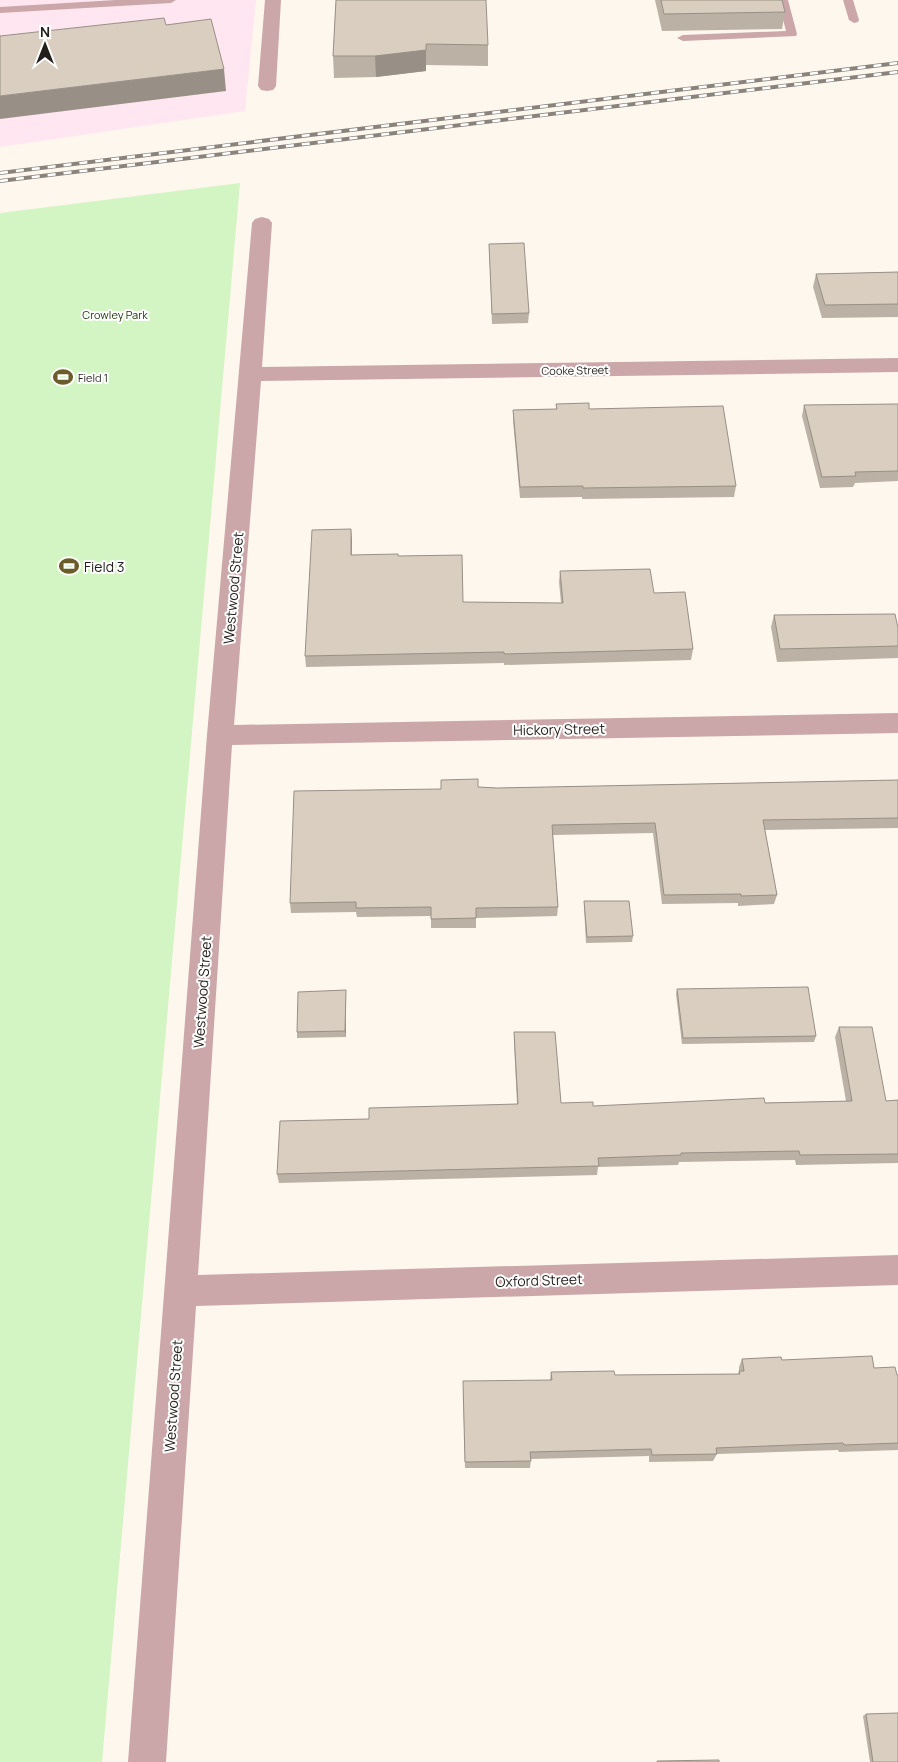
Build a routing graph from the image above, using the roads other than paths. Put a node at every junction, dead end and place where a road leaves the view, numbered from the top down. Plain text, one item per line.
1 (171, 0) edge
2 (273, 0) edge
3 (783, 0) edge
4 (848, 0) edge
5 (0, 10) edge
6 (854, 20) dead end
7 (683, 38) edge
8 (267, 86) dead end
9 (262, 223) dead end
10 (898, 365) edge
11 (252, 374) junction
12 (898, 723) edge
13 (220, 734) junction
14 (898, 1270) edge
15 (180, 1291) junction
16 (147, 1762) edge

1 - 5 lane
2 - 8 street
3 - 7 lane
4 - 6 lane
9 - 11 street, Westwood Street
10 - 11 street, Cooke Street
11 - 13 street, Westwood Street
12 - 13 street, Hickory Street
13 - 15 street, Westwood Street
14 - 15 street, Oxford Street
15 - 16 street, Westwood Street

